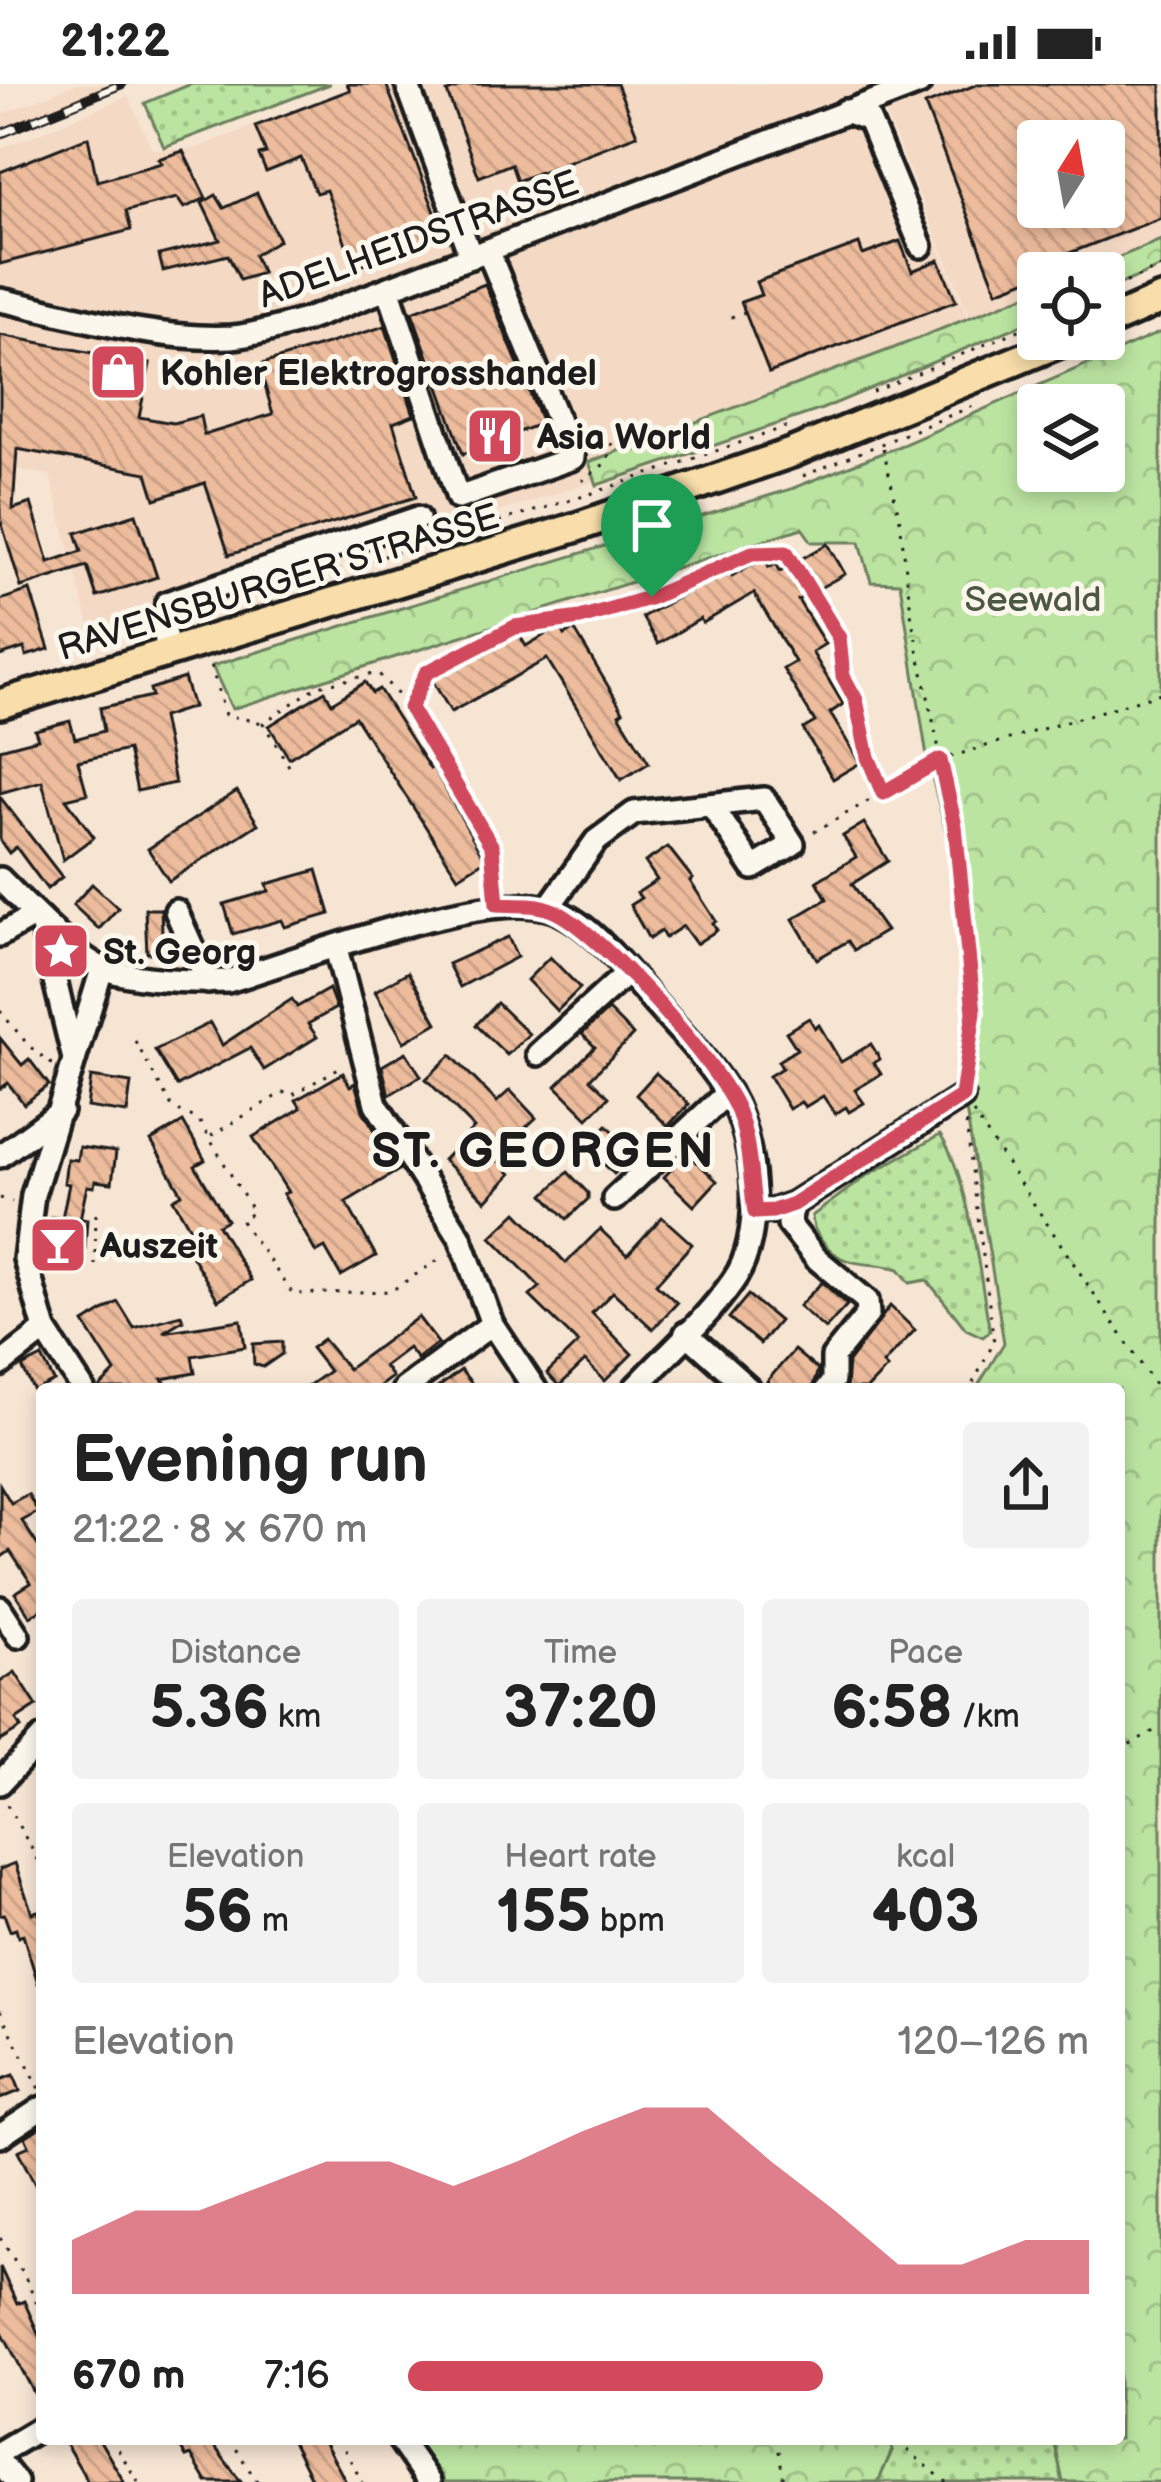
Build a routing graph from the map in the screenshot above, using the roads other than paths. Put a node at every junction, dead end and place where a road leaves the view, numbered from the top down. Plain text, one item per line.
1 (407, 84) edge
2 (919, 84) edge
3 (845, 111) junction
4 (921, 246) dead end
5 (479, 254) junction
6 (388, 289) junction
7 (1161, 299) edge
8 (0, 300) edge
9 (1125, 315) edge
10 (1018, 360) edge
11 (418, 518) dead end
12 (168, 651) junction
13 (0, 704) edge
14 (712, 806) junction
15 (0, 879) edge
16 (548, 908) junction
17 (176, 911) dead end
18 (38, 917) junction
19 (0, 935) edge
20 (336, 948) junction
21 (102, 969) junction
22 (627, 973) junction
23 (208, 982) junction
24 (538, 1054) dead end
25 (74, 1066) junction
26 (728, 1092) junction
27 (962, 1096) road end
28 (61, 1111) junction
29 (0, 1156) edge
30 (614, 1199) dead end
31 (793, 1204) junction
32 (755, 1212) junction
33 (492, 1324) junction
34 (45, 1330) junction
35 (686, 1333) junction
36 (0, 1365) edge
37 (79, 1383) edge
38 (412, 1383) edge
39 (531, 1383) edge
40 (640, 1383) edge
41 (742, 1383) edge
42 (832, 1383) edge
43 (0, 1608) edge
44 (18, 1636) dead end
45 (36, 1744) edge
46 (0, 1783) edge
47 (36, 2112) edge
48 (0, 2136) edge
49 (36, 2431) edge
50 (402, 2445) edge
51 (0, 2452) edge
52 (0, 2462) edge
53 (416, 2478) edge
54 (16, 2482) edge

1 - 5 street
2 - 3 street, ADELHEIDSTRASSE
3 - 4 street
3 - 5 street, ADELHEIDSTRASSE
5 - 6 street, ADELHEIDSTRASSE
5 - 6 street
6 - 8 street, ADELHEIDSTRASSE
7 - 9 main road
10 - 12 main road, RAVENSBURGER STRASSE
11 - 12 street
12 - 13 main road, RAVENSBURGER STRASSE
14 - 14 street
14 - 16 street
15 - 18 street
16 - 20 street
16 - 22 street
17 - 23 street
18 - 19 street
18 - 21 street
18 - 25 street
20 - 23 street
20 - 33 street
21 - 23 street
21 - 25 street
22 - 24 street
22 - 26 street
25 - 28 street
26 - 30 street
26 - 32 street
27 - 31 street
28 - 29 street
28 - 34 street
31 - 32 street
31 - 42 street
32 - 35 street
33 - 38 street
33 - 39 street
34 - 36 street
34 - 37 street
35 - 40 street
35 - 41 street
43 - 44 street
45 - 46 street
47 - 48 street
49 - 51 street
50 - 53 street
52 - 54 street

